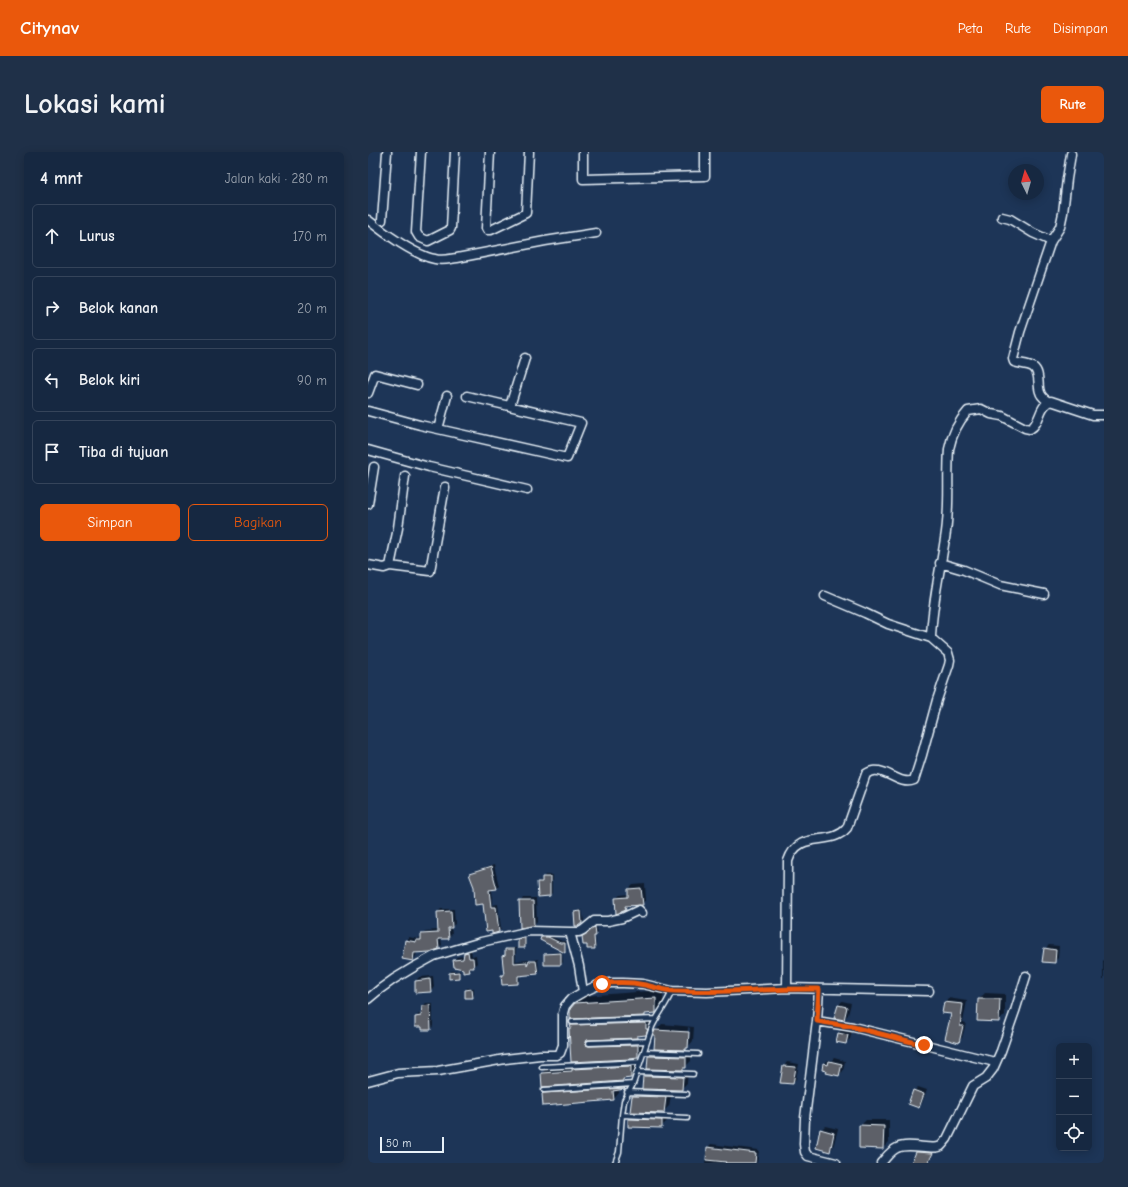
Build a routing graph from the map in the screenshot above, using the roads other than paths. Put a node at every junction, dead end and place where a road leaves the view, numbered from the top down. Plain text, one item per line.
1 (387, 152) edge
2 (421, 152) edge
3 (455, 152) edge
4 (490, 152) edge
5 (529, 152) edge
6 (583, 152) edge
7 (705, 152) edge
8 (1071, 154) dead end
9 (1002, 217) dead end
10 (368, 220) edge
11 (382, 220) dead end
12 (596, 233) dead end
13 (1051, 241) junction
14 (525, 358) dead end
15 (417, 385) dead end
16 (368, 392) edge
17 (447, 396) dead end
18 (466, 396) dead end
19 (1049, 402) junction
20 (510, 406) junction
21 (368, 411) edge
22 (1104, 415) edge
23 (438, 429) junction
24 (368, 450) edge
25 (374, 466) dead end
26 (405, 476) dead end
27 (445, 486) dead end
28 (527, 490) dead end
29 (368, 504) edge
30 (940, 563) junction
31 (368, 565) edge
32 (390, 566) junction
33 (1044, 594) dead end
34 (825, 596) dead end
35 (931, 638) junction
36 (642, 913) dead end
37 (570, 932) junction
38 (1026, 976) dead end
39 (787, 988) junction
40 (819, 989) junction
41 (672, 991) junction
42 (929, 991) dead end
43 (583, 992) junction
44 (368, 999) edge
45 (656, 1018) junction
46 (817, 1021) junction
47 (572, 1022) dead end
48 (647, 1041) junction
49 (589, 1043) dead end
50 (644, 1052) junction
51 (698, 1054) dead end
52 (640, 1062) junction
53 (996, 1062) junction
54 (542, 1067) dead end
55 (637, 1072) junction
56 (693, 1074) dead end
57 (368, 1081) edge
58 (633, 1084) junction
59 (544, 1090) dead end
60 (627, 1092) junction
61 (688, 1094) dead end
62 (622, 1115) junction
63 (687, 1118) dead end
64 (615, 1163) edge
65 (836, 1163) edge
66 (881, 1163) edge

1 - 11 street
2 - 3 street
4 - 5 street
6 - 7 street
8 - 13 street
9 - 13 street
10 - 12 street
13 - 19 street
14 - 20 street
15 - 16 street
17 - 23 street
18 - 20 street
19 - 22 street
19 - 30 street
20 - 23 street
21 - 23 street
24 - 28 street
25 - 29 street
26 - 32 street
27 - 32 street
30 - 33 street
30 - 35 street
31 - 32 street
34 - 35 street
35 - 39 street
36 - 37 street
37 - 43 street
37 - 44 street
38 - 53 street
39 - 40 street
39 - 41 street
40 - 42 street
40 - 46 street
41 - 43 street
41 - 45 lane
43 - 57 street
45 - 47 lane
45 - 48 lane
46 - 53 street
46 - 65 street
48 - 49 lane
48 - 50 lane
50 - 51 lane
50 - 52 lane
52 - 54 lane
52 - 55 lane
53 - 66 street
55 - 56 lane
55 - 58 lane
58 - 59 lane
58 - 60 lane
60 - 61 lane
60 - 62 lane
62 - 63 lane
62 - 64 lane

